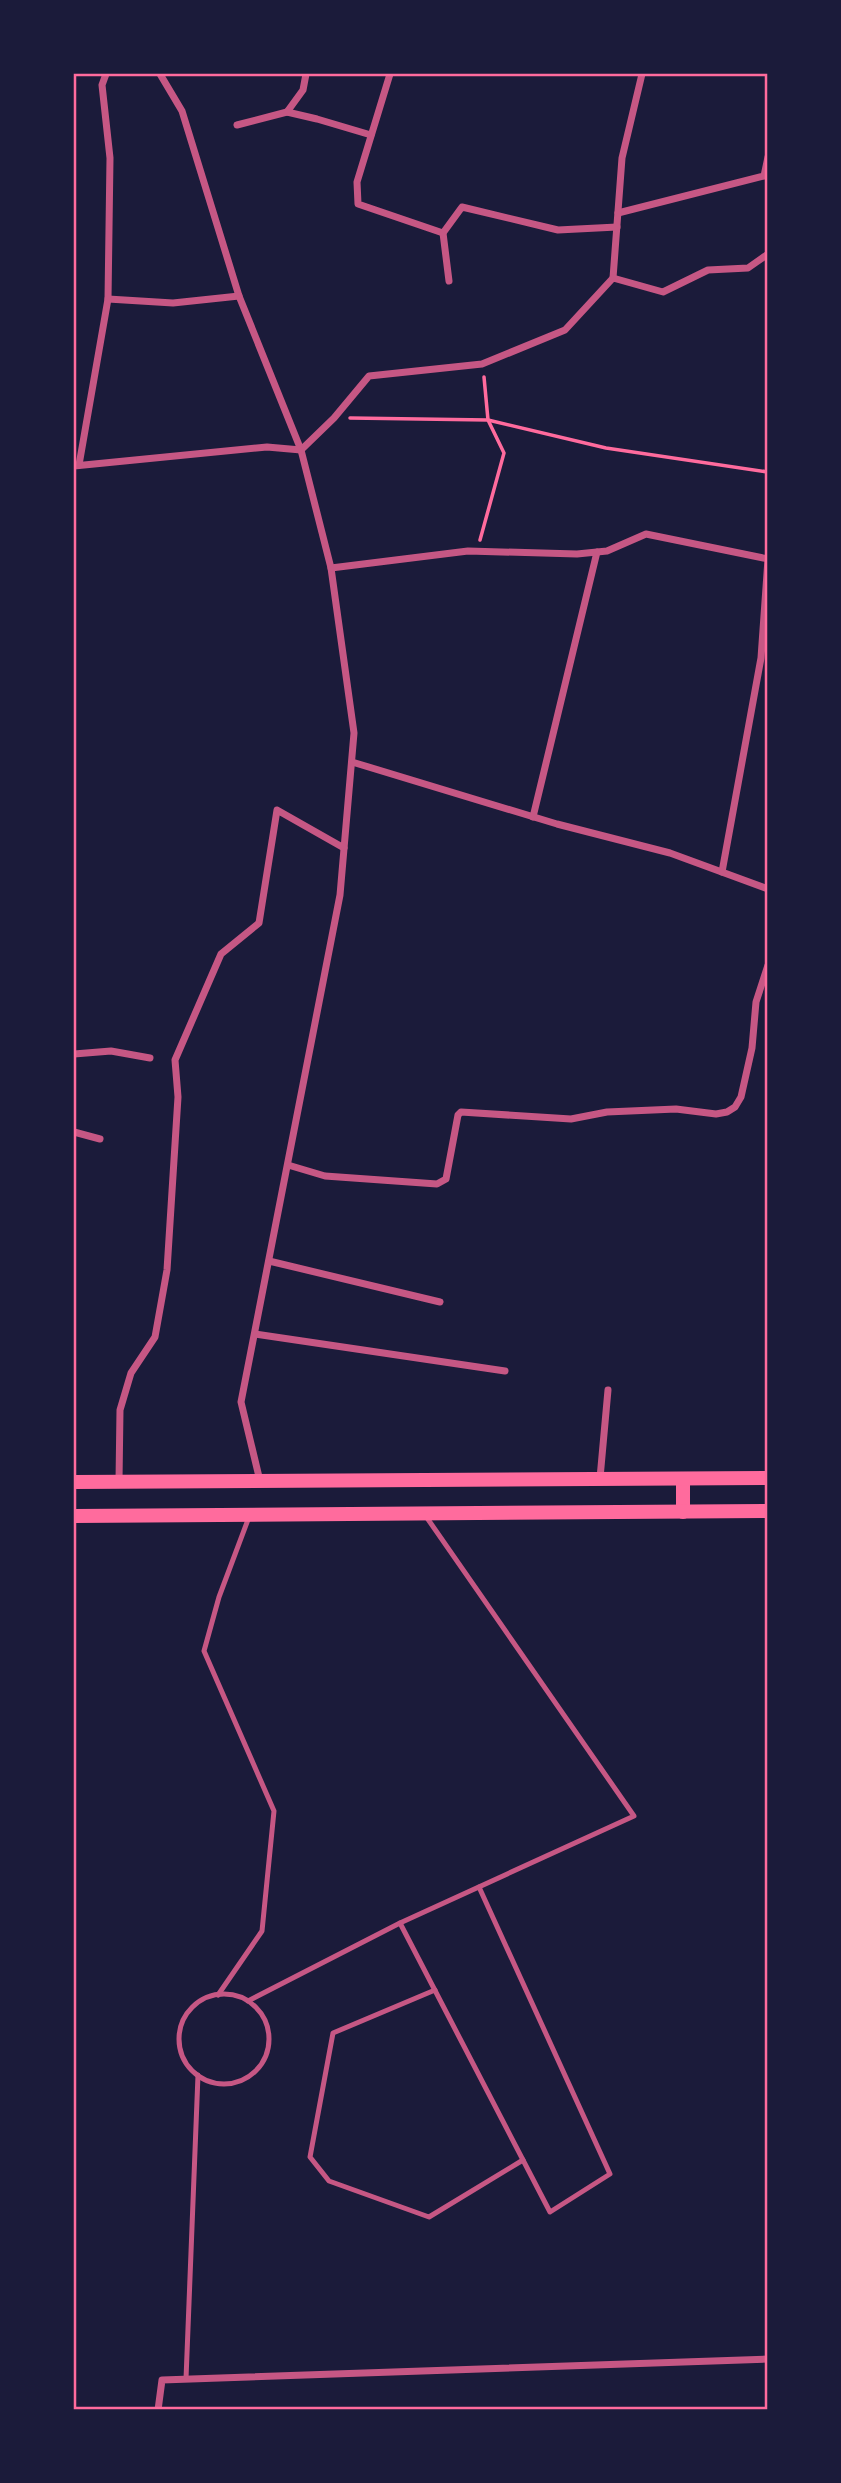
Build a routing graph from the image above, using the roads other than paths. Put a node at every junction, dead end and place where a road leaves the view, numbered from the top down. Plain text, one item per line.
1 (106, 74) edge
2 (160, 74) edge
3 (306, 74) edge
4 (390, 74) edge
5 (642, 74) edge
6 (287, 112) junction
7 (237, 125) dead end
8 (371, 135) junction
9 (768, 157) edge
10 (618, 213) junction
11 (617, 227) junction
12 (443, 233) junction
13 (768, 254) edge
14 (613, 278) junction
15 (449, 281) dead end
16 (239, 296) junction
17 (108, 299) junction
18 (301, 450) junction
19 (76, 466) edge
20 (597, 552) junction
21 (768, 559) edge
22 (331, 568) junction
23 (352, 762) junction
24 (533, 817) junction
25 (344, 848) junction
26 (722, 872) junction
27 (768, 889) edge
28 (768, 965) edge
29 (74, 1054) edge
30 (150, 1058) dead end
31 (74, 1132) edge
32 (100, 1139) dead end
33 (288, 1165) junction
34 (269, 1261) junction
35 (440, 1301) dead end
36 (254, 1334) junction
37 (505, 1371) dead end
38 (608, 1391) dead end
39 (768, 1478) edge
40 (600, 1479) junction
41 (683, 1479) junction
42 (260, 1481) junction
43 (74, 1482) edge
44 (119, 1482) junction
45 (768, 1511) edge
46 (683, 1512) junction
47 (250, 1514) junction
48 (425, 1515) junction
49 (74, 1516) edge
50 (479, 1887) junction
51 (400, 1923) junction
52 (435, 1990) junction
53 (218, 1995) junction
54 (248, 2001) junction
55 (198, 2075) junction
56 (523, 2160) junction
57 (768, 2359) edge
58 (187, 2379) junction
59 (158, 2410) edge

1 - 17 street
2 - 16 street
3 - 6 street
4 - 8 street
5 - 10 street
6 - 7 street
6 - 8 street
8 - 12 street
9 - 10 street
10 - 11 street
11 - 12 street
11 - 14 street
12 - 15 street
13 - 14 street
14 - 18 street
16 - 17 street
16 - 18 street
17 - 19 street
18 - 19 street
18 - 22 street
20 - 21 street
20 - 22 street
20 - 24 street
21 - 26 street
22 - 23 street
23 - 24 street
23 - 25 street
24 - 26 street
25 - 33 street
25 - 44 street
26 - 27 street
28 - 33 street
29 - 30 street
31 - 32 street
33 - 34 street
34 - 35 street
34 - 36 street
36 - 37 street
36 - 42 street
38 - 40 street
39 - 41 main road
40 - 41 main road
40 - 42 main road
41 - 46 main road
42 - 44 main road
43 - 44 main road
45 - 46 main road
46 - 48 main road
47 - 48 main road
47 - 49 main road
47 - 53 lane
48 - 50 lane
50 - 51 lane
50 - 56 lane
51 - 52 lane
51 - 54 lane
52 - 56 lane
52 - 56 lane
53 - 54 lane
53 - 55 lane
54 - 55 lane
55 - 58 lane
57 - 58 street
58 - 59 street

